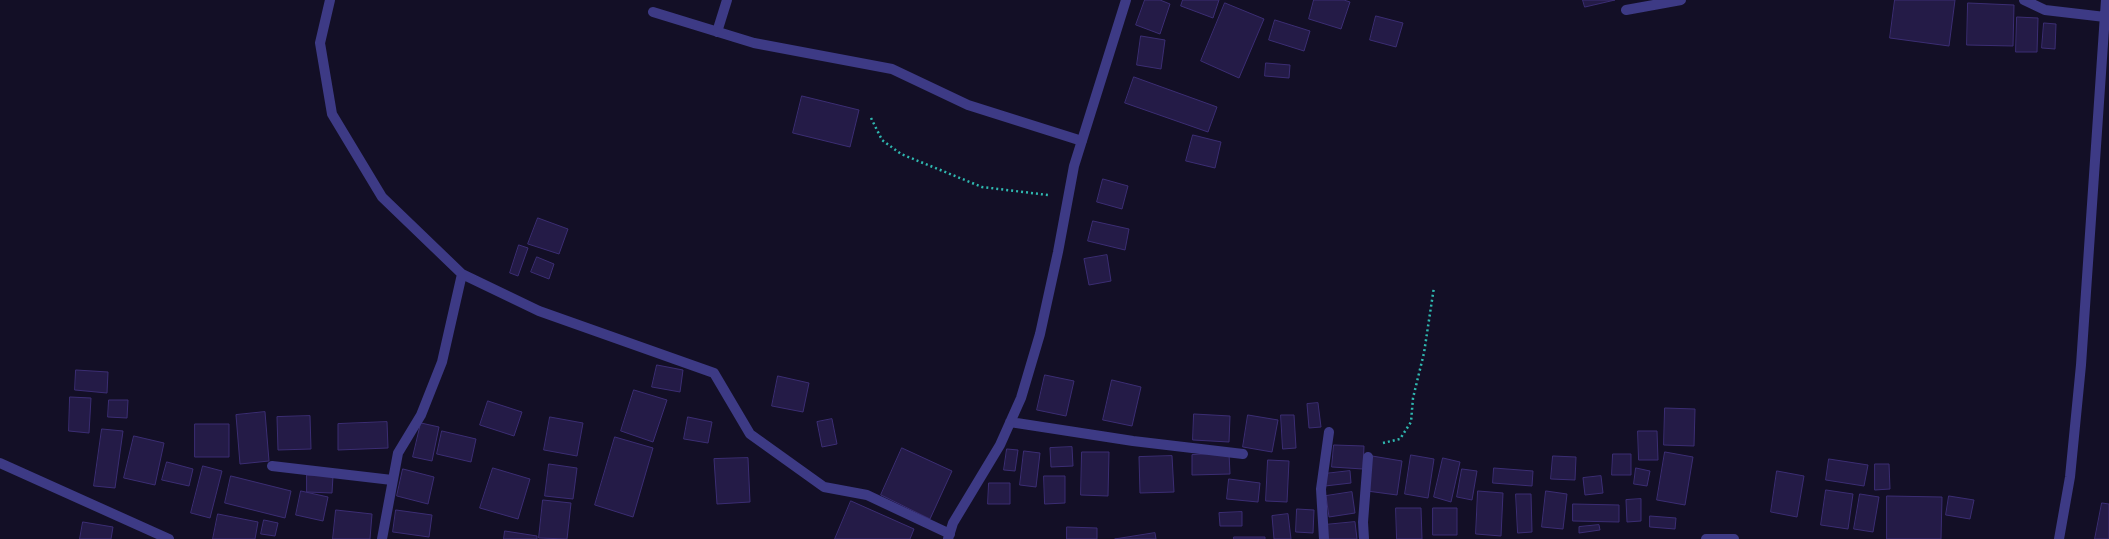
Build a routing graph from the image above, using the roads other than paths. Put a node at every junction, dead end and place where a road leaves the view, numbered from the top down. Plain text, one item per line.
1 (330, 0) edge
2 (727, 0) edge
3 (1126, 0) edge
4 (1681, 0) edge
5 (2024, 0) edge
6 (2106, 0) edge
7 (1626, 10) dead end
8 (652, 12) dead end
9 (2105, 17) junction
10 (717, 32) junction
11 (1082, 141) junction
12 (462, 274) junction
13 (1010, 422) junction
14 (1329, 432) dead end
15 (1243, 454) dead end
16 (1368, 457) road end
17 (0, 463) edge
18 (272, 466) dead end
19 (392, 480) junction
20 (949, 536) edge
21 (168, 539) edge
22 (382, 539) edge
23 (1324, 539) edge
24 (1364, 539) edge
25 (1706, 539) edge
26 (1734, 539) edge
27 (2059, 539) edge

1 - 12 street
2 - 10 street
3 - 11 street
4 - 7 street
5 - 9 street
6 - 9 street
8 - 10 street
9 - 27 street
10 - 11 street
11 - 13 street
12 - 19 street
12 - 20 street
13 - 15 street
13 - 20 street
14 - 23 street
16 - 24 street
17 - 21 street
18 - 19 street
19 - 22 street
25 - 26 street

